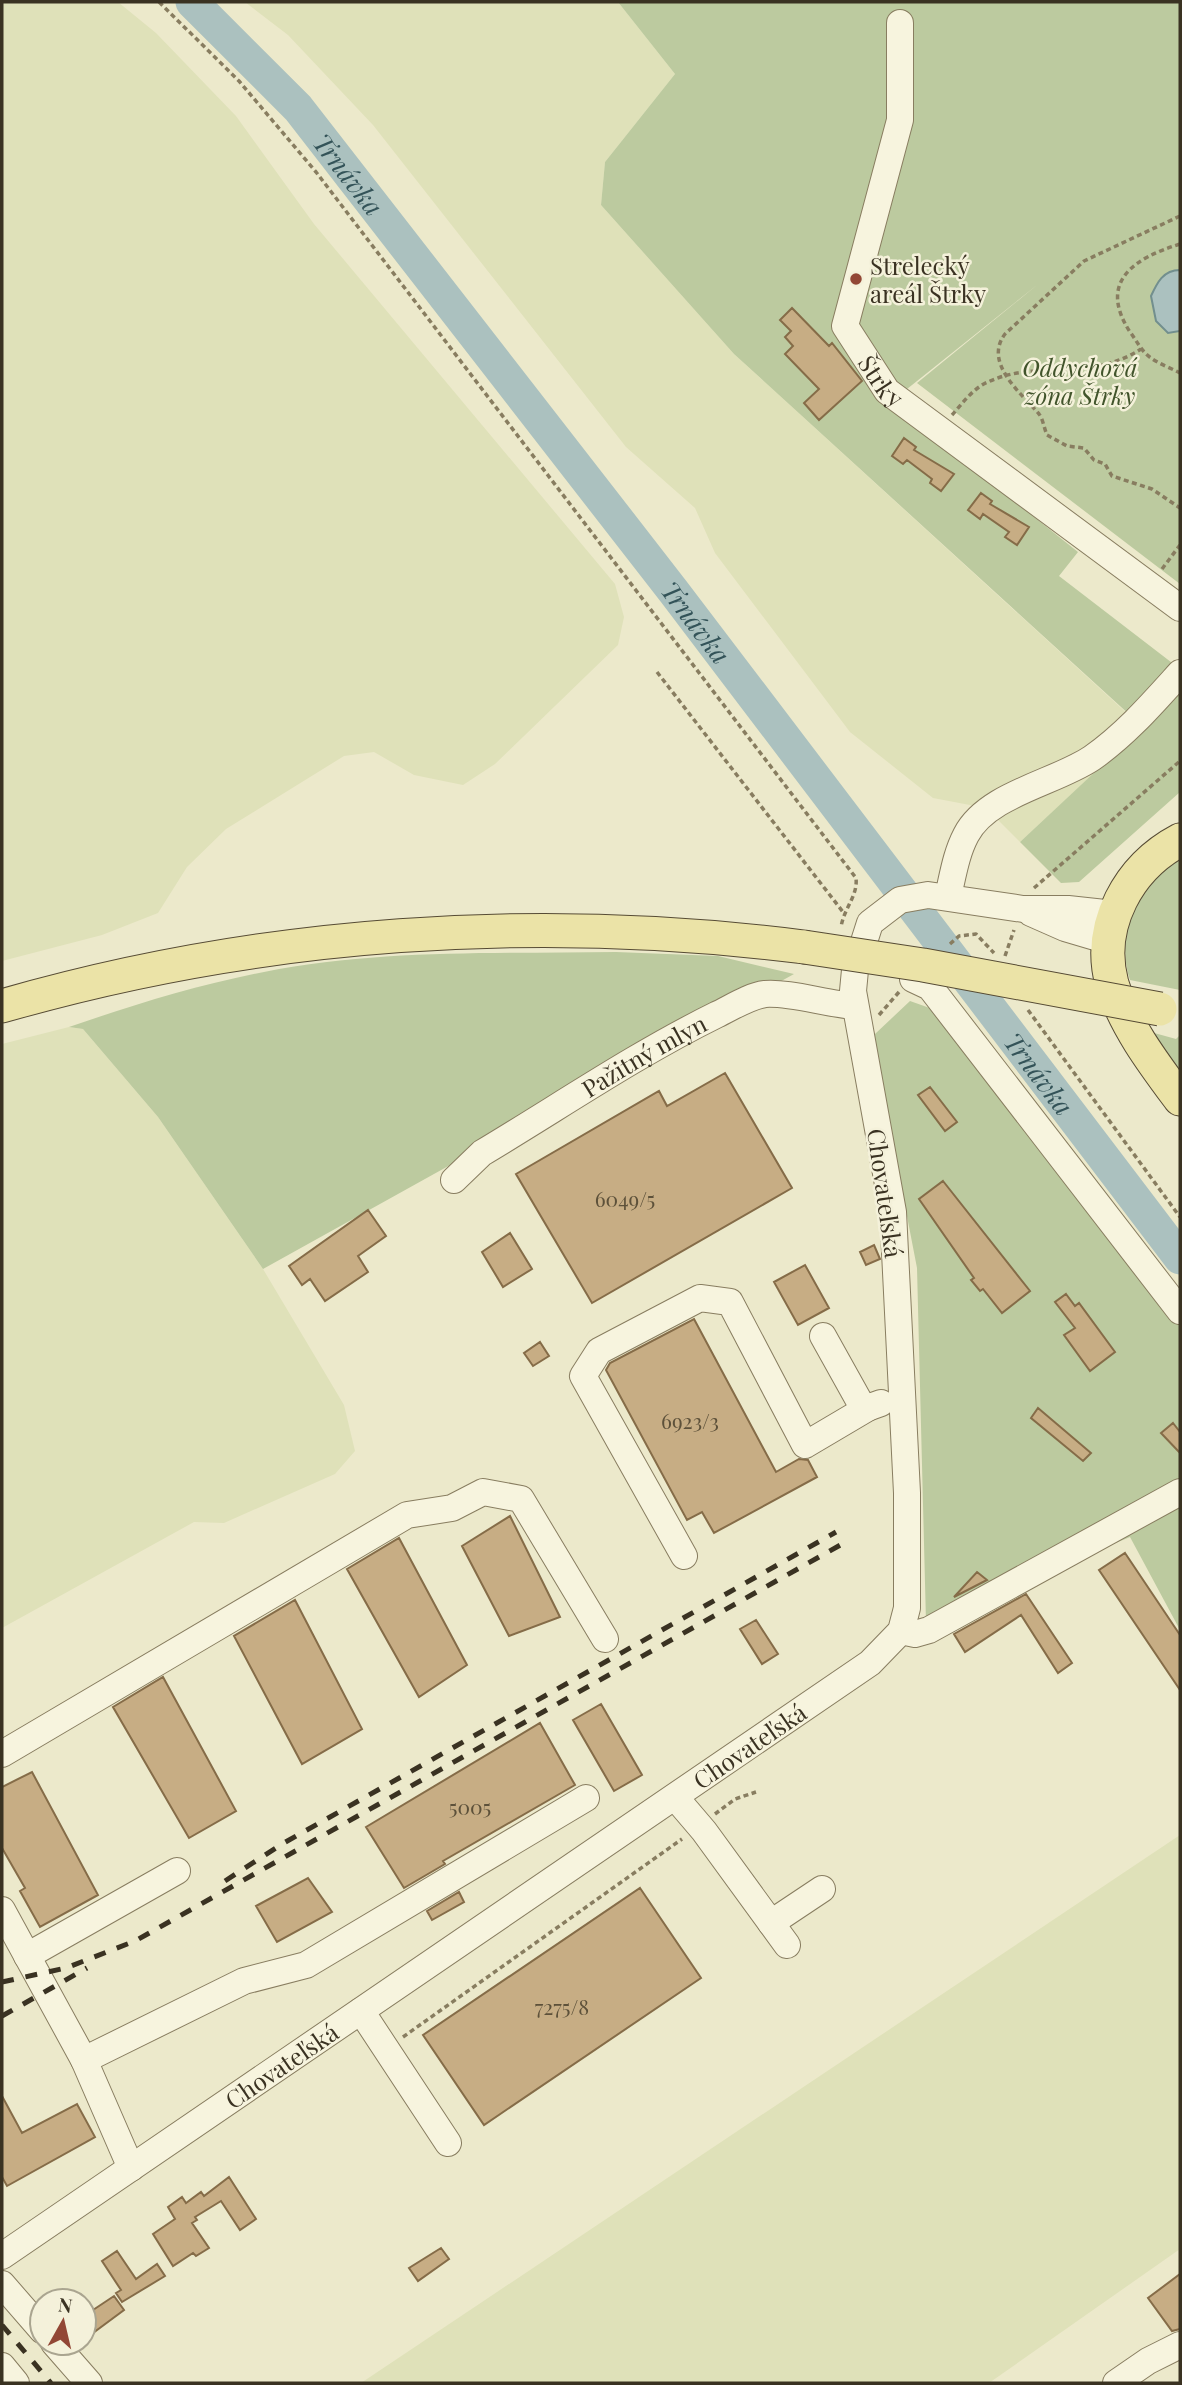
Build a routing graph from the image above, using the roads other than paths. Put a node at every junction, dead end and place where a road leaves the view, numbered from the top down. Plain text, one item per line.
1 (900, 23) dead end
2 (1180, 608) edge
3 (1180, 673) edge
4 (1180, 840) edge
5 (938, 896) junction
6 (1112, 928) junction
7 (913, 979) road end
8 (2, 1006) edge
9 (866, 1011) junction
10 (1170, 1012) edge
11 (1180, 1099) edge
12 (454, 1180) dead end
13 (1180, 1311) edge
14 (823, 1336) dead end
15 (902, 1394) junction
16 (871, 1406) junction
17 (1180, 1492) edge
18 (684, 1556) dead end
19 (901, 1632) junction
20 (605, 1639) dead end
21 (2, 1754) edge
22 (674, 1797) junction
23 (586, 1798) dead end
24 (177, 1871) dead end
25 (822, 1889) dead end
26 (2, 1910) edge
27 (771, 1923) junction
28 (787, 1945) dead end
29 (27, 1956) junction
30 (361, 2011) junction
31 (84, 2060) junction
32 (448, 2143) dead end
33 (131, 2168) junction
34 (2, 2256) edge
35 (2, 2284) edge
36 (28, 2314) edge
37 (1180, 2345) edge
38 (66, 2357) edge
39 (2, 2366) edge
40 (16, 2383) edge
41 (89, 2383) edge
42 (1116, 2383) edge

1 - 2 street, Štrky
3 - 5 street
4 - 6 main road
5 - 6 street
5 - 9 street, Chovateľská
6 - 11 main road
7 - 13 street
8 - 10 main road, bridge
9 - 12 street, Pažitný mlyn
9 - 15 street, Chovateľská
14 - 16 street
15 - 16 street
15 - 19 street, Chovateľská
16 - 18 street
17 - 19 street
19 - 22 street, Chovateľská
20 - 21 street
22 - 27 street
22 - 30 street, Chovateľská
23 - 31 street
24 - 29 street
25 - 27 street
26 - 29 street
27 - 28 street
29 - 31 street
30 - 32 street
30 - 33 street, Chovateľská
31 - 33 street
33 - 34 street, Chovateľská
35 - 36 street
37 - 42 street
38 - 41 street
39 - 40 street

